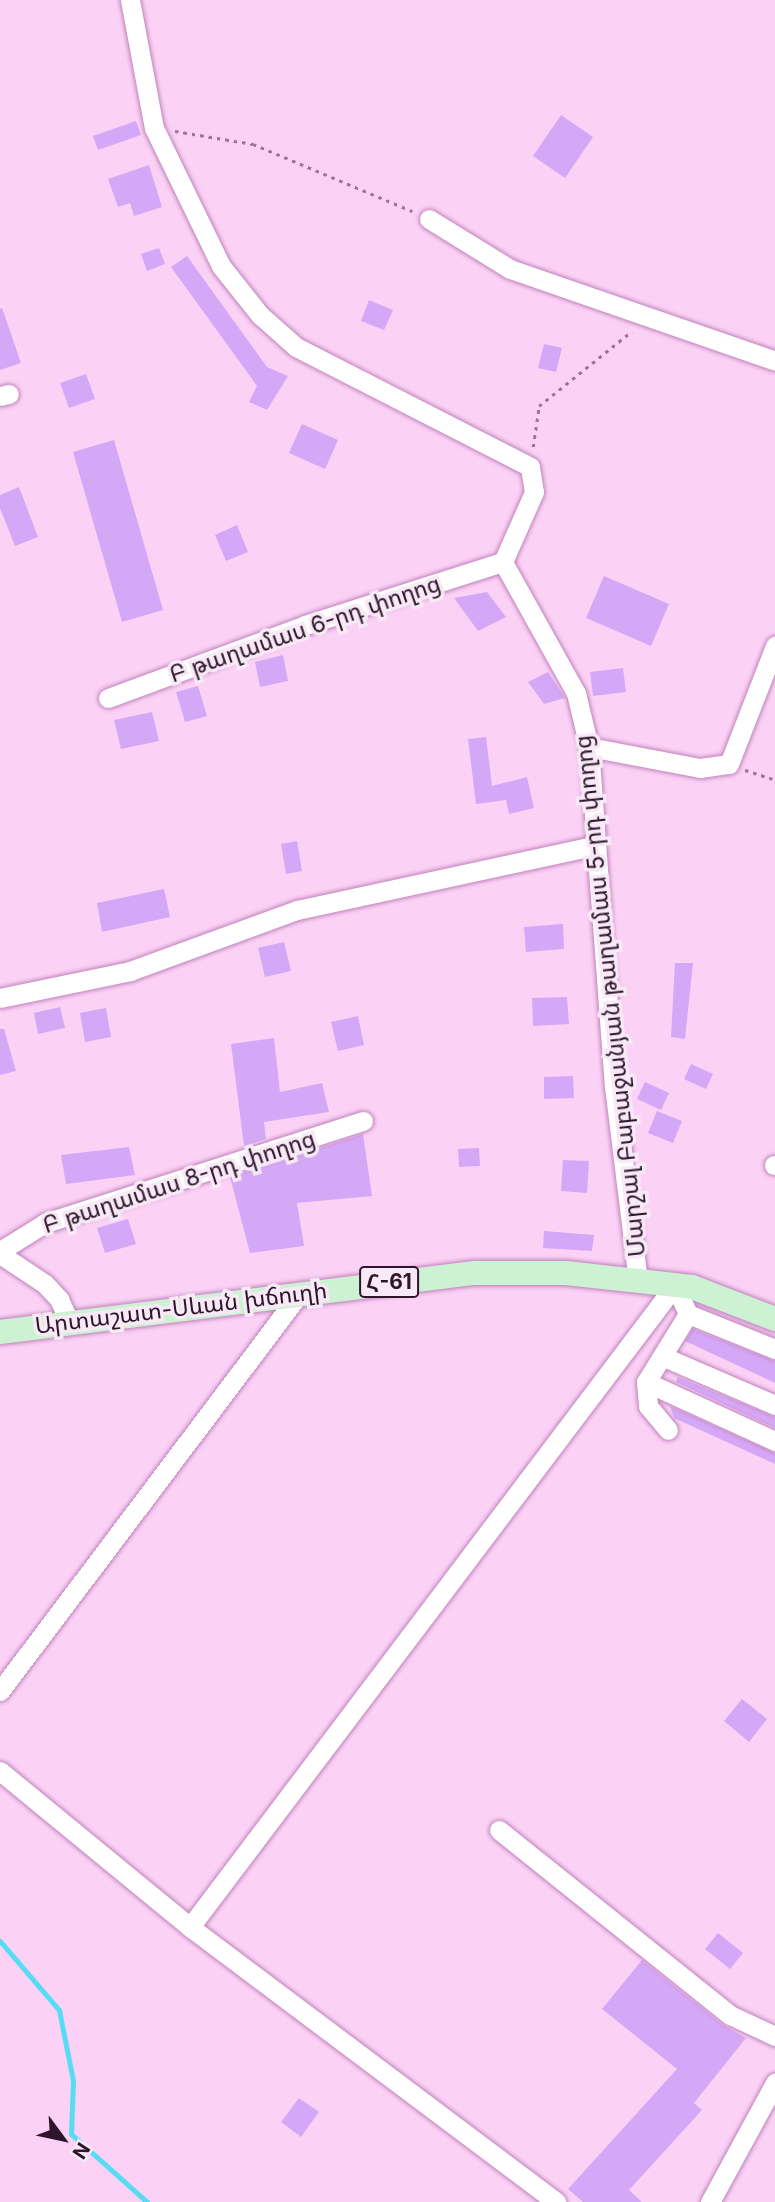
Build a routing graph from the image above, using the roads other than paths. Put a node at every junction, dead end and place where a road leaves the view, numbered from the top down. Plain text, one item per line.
1 (130, 0) edge
2 (429, 219) road end
3 (775, 362) edge
4 (503, 562) junction
5 (775, 646) edge
6 (108, 698) dead end
7 (589, 747) junction
8 (594, 846) junction
9 (0, 998) edge
10 (363, 1121) dead end
11 (0, 1253) edge
12 (638, 1281) junction
13 (675, 1285) junction
14 (300, 1293) junction
15 (688, 1314) junction
16 (775, 1319) edge
17 (69, 1321) junction
18 (0, 1332) edge
19 (775, 1349) edge
20 (664, 1357) junction
21 (646, 1382) junction
22 (775, 1405) edge
23 (668, 1430) dead end
24 (775, 1441) edge
25 (0, 1690) edge
26 (0, 1771) edge
27 (499, 1830) dead end
28 (190, 1927) junction
29 (775, 2036) edge
30 (775, 2083) edge
31 (556, 2202) edge
32 (710, 2202) edge

1 - 4 street
2 - 3 street
4 - 6 street, Բ թաղամաս 6-րդ փողոց
4 - 7 street, Մարշալ Բաբաջանյան թաղամաս 5-րդ փողոց
5 - 7 street
7 - 8 street, Մարշալ Բաբաջանյան թաղամաս 5-րդ փողոց
8 - 9 street
8 - 12 street, Մարշալ Բաբաջանյան թաղամաս 5-րդ փողոց
10 - 11 street, Բ թաղամաս 8-րդ փողոց
11 - 17 street
12 - 13 main road, Արտաշատ-Սևան խճուղի / Հ-61
12 - 14 main road, Արտաշատ-Սևան խճուղի / Հ-61
13 - 15 street
13 - 16 main road, Արտաշատ-Սևան խճուղի / Հ-61
13 - 28 street
14 - 17 main road, Արտաշատ-Սևան խճուղի / Հ-61
14 - 25 street
15 - 19 street
15 - 20 street
17 - 18 main road, Արտաշատ-Սևան խճուղի / Հ-61
20 - 21 street
20 - 22 street
21 - 23 street
21 - 24 street
26 - 28 street
27 - 29 street
28 - 31 street
30 - 32 street

